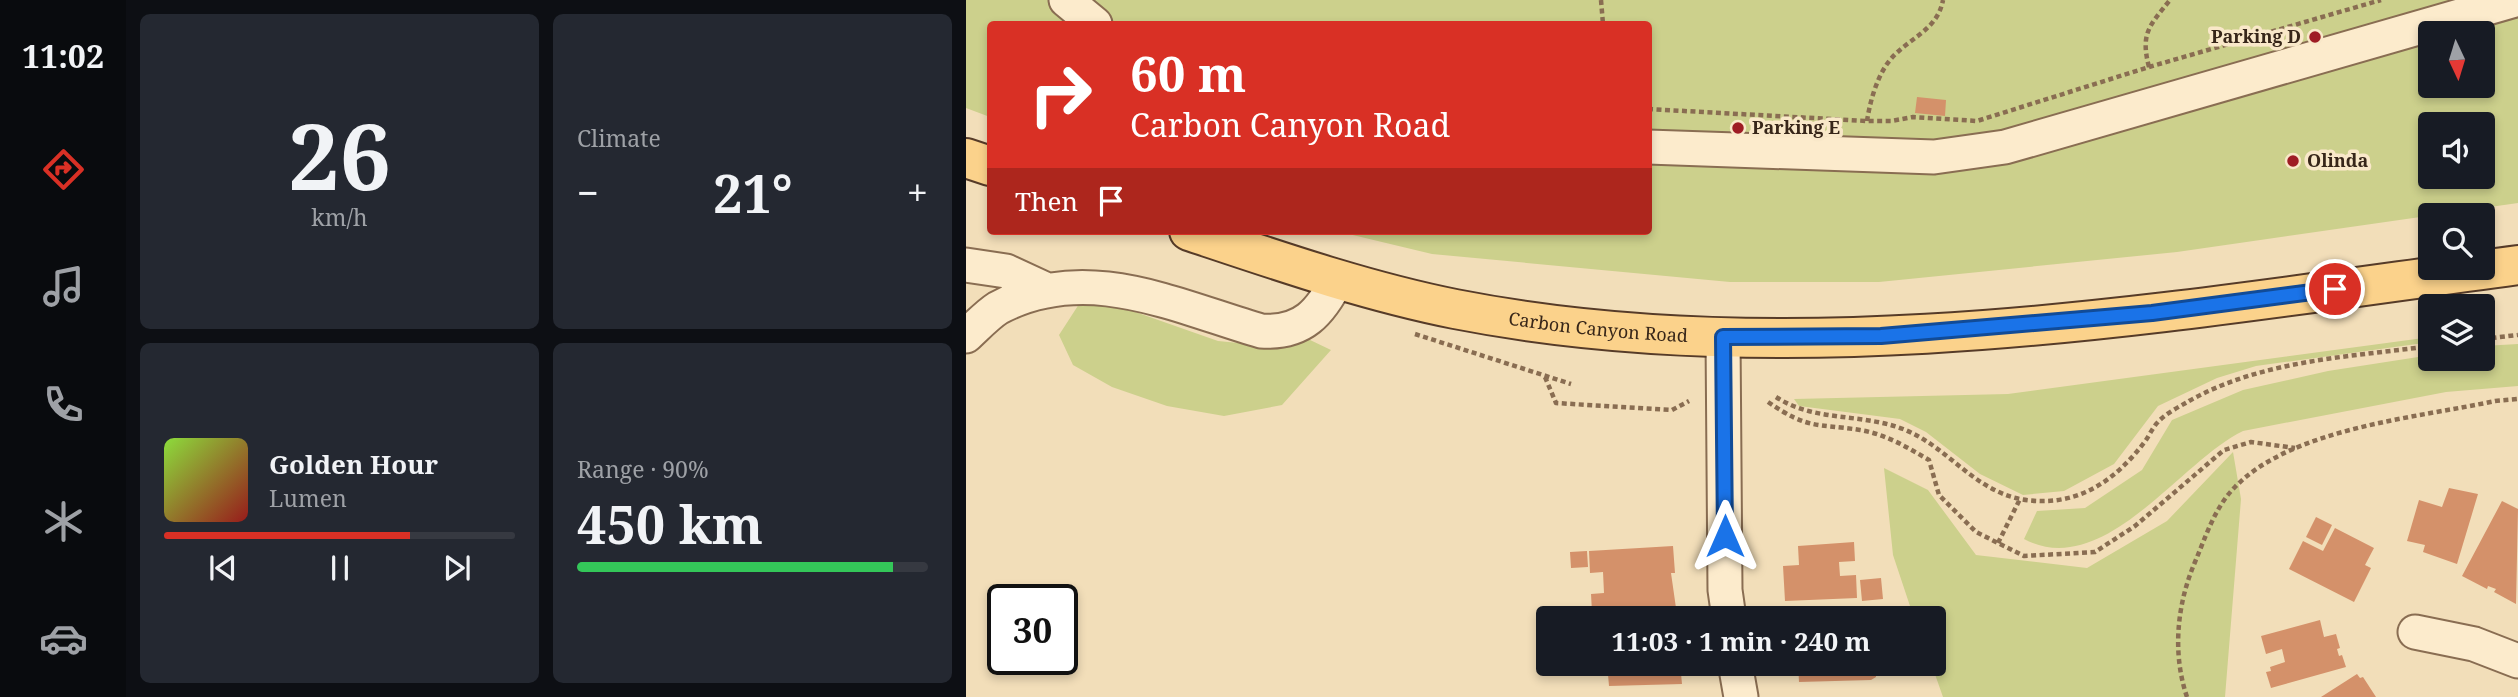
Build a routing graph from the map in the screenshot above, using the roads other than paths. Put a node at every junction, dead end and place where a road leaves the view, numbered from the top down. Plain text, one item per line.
1 (1066, 0) edge
2 (2515, 0) edge
3 (1091, 21) edge
4 (1652, 147) edge
5 (966, 158) edge
6 (987, 165) edge
7 (1202, 235) edge
8 (966, 265) edge
9 (2518, 265) edge
10 (1338, 278) junction
11 (1047, 290) junction
12 (966, 336) edge
13 (1723, 337) junction
14 (1727, 606) edge
15 (2415, 632) dead end
16 (2518, 661) edge
17 (1737, 676) edge
18 (1741, 697) edge

1 - 3 street
2 - 4 street
5 - 6 main road
7 - 10 main road, Carbon Canyon Road
8 - 11 street
9 - 13 main road, Carbon Canyon Road
10 - 11 street
10 - 13 main road, Carbon Canyon Road
11 - 12 street
13 - 14 street
15 - 16 street
17 - 18 street

